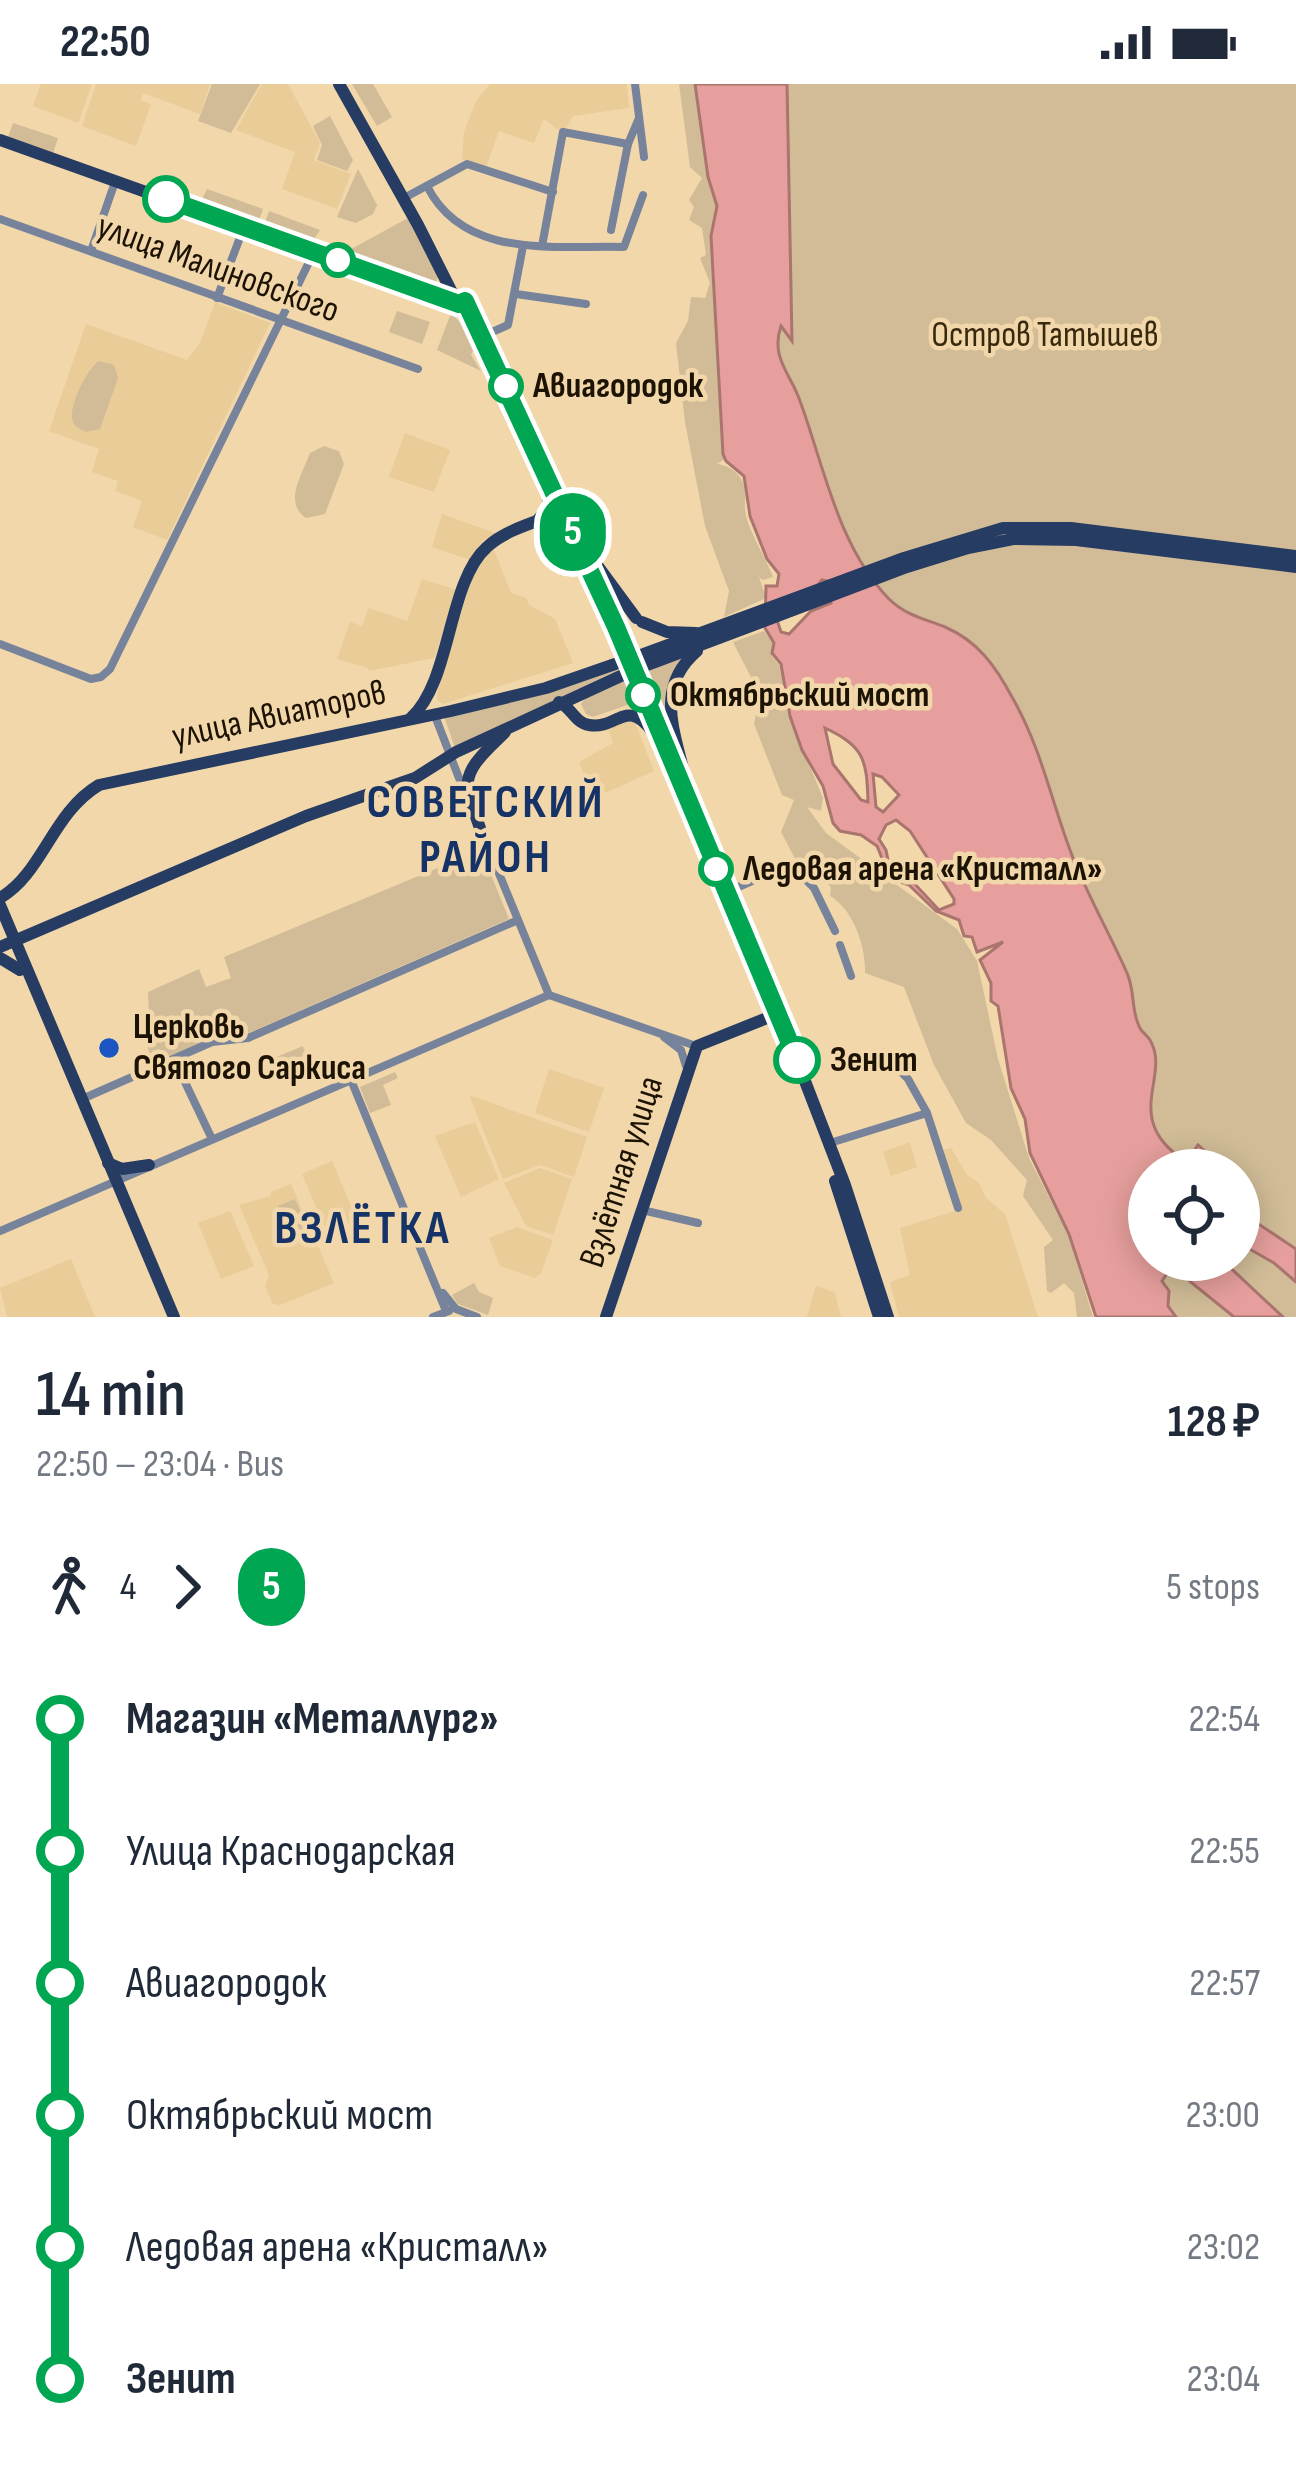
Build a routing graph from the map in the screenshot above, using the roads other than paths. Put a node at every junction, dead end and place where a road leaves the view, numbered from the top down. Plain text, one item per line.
1 (343, 84) edge
2 (635, 84) edge
3 (639, 118) junction
4 (0, 140) edge
5 (628, 144) junction
6 (644, 157) dead end
7 (115, 181) junction
8 (428, 186) junction
9 (553, 193) junction
10 (643, 195) dead end
11 (407, 197) junction
12 (0, 219) edge
13 (244, 227) junction
14 (611, 230) dead end
15 (523, 246) junction
16 (542, 246) junction
17 (91, 251) junction
18 (314, 251) junction
19 (434, 259) junction
20 (425, 291) junction
21 (516, 294) junction
22 (217, 298) junction
23 (462, 303) junction
24 (586, 304) dead end
25 (279, 320) junction
26 (485, 347) junction
27 (418, 369) dead end
28 (548, 495) junction
29 (560, 512) junction
30 (537, 522) junction
31 (564, 530) junction
32 (578, 543) junction
33 (1251, 556) junction
34 (1296, 556) edge
35 (1296, 567) edge
36 (717, 634) junction
37 (0, 644) edge
38 (621, 647) junction
39 (635, 663) dead end
40 (435, 675) junction
41 (596, 686) junction
42 (637, 686) junction
43 (559, 702) junction
44 (451, 711) junction
45 (434, 715) junction
46 (410, 719) junction
47 (517, 722) junction
48 (652, 731) junction
49 (449, 757) junction
50 (470, 802) junction
51 (691, 808) junction
52 (480, 828) joint
53 (725, 892) junction
54 (0, 901) edge
55 (518, 920) junction
56 (0, 921) edge
57 (835, 931) dead end
58 (8, 944) edge
59 (841, 945) dead end
60 (0, 958) edge
61 (20, 970) junction
62 (851, 976) dead end
63 (549, 995) junction
64 (774, 1016) junction
65 (658, 1033) junction
66 (697, 1046) junction
67 (883, 1053) dead end
68 (175, 1061) junction
69 (686, 1073) junction
70 (351, 1080) junction
71 (81, 1100) junction
72 (927, 1113) junction
73 (212, 1139) junction
74 (830, 1143) junction
75 (108, 1163) junction
76 (149, 1166) junction
77 (113, 1183) junction
78 (842, 1186) junction
79 (958, 1208) dead end
80 (642, 1210) junction
81 (698, 1223) dead end
82 (0, 1231) edge
83 (616, 1286) junction
84 (451, 1310) junction
85 (171, 1317) edge
86 (433, 1317) edge
87 (477, 1317) edge
88 (606, 1317) edge
89 (619, 1317) edge
90 (883, 1317) edge

1 - 11 main road
1 - 11 main road
2 - 3 street
3 - 5 street
3 - 6 street
4 - 7 main road
5 - 9 street
5 - 14 street
7 - 13 main road
7 - 17 street
8 - 9 street
8 - 11 street
8 - 15 street
9 - 16 street
10 - 16 street
11 - 19 main road
11 - 23 main road
12 - 17 street, улица Малиновского
13 - 18 main road
13 - 22 street
15 - 16 street
15 - 21 street
17 - 22 street, улица Малиновского
18 - 20 main road
18 - 25 street
19 - 20 main road
19 - 23 main road
20 - 23 main road
21 - 24 street
21 - 26 street
22 - 25 street, улица Малиновского
23 - 26 main road
25 - 27 street, улица Малиновского
25 - 37 street
26 - 28 main road
26 - 29 main road
28 - 29 main road
28 - 30 main road
29 - 30 main road
29 - 31 main road
29 - 32 main road
30 - 31 main road
30 - 40 main road
31 - 38 main road
32 - 36 main road
32 - 38 main road
33 - 34 main road
33 - 35 main road
33 - 36 main road
36 - 39 main road
36 - 51 main road
38 - 42 main road
40 - 44 main road
40 - 46 main road
41 - 42 main road
41 - 43 main road, улица Авиаторов
41 - 44 main road, улица Авиаторов
42 - 48 main road
42 - 51 main road
43 - 47 main road, улица Авиаторов
43 - 48 main road
44 - 45 main road, улица Авиаторов
45 - 46 main road, улица Авиаторов
45 - 49 street
46 - 54 main road, улица Авиаторов
47 - 49 main road, улица Авиаторов
47 - 50 main road
48 - 64 main road
49 - 50 street
49 - 58 main road, улица Авиаторов
50 - 52 main road
51 - 53 main road
52 - 55 street
53 - 57 street
53 - 64 main road
54 - 58 main road
55 - 63 street
55 - 68 street
56 - 58 main road
58 - 61 main road
58 - 71 main road
59 - 62 street
60 - 61 main road
61 - 77 main road
63 - 65 street
63 - 70 street
64 - 66 main road
64 - 74 main road
64 - 78 main road
65 - 66 street
65 - 69 street
66 - 69 main road, Взлётная улица
67 - 72 street
68 - 71 street
68 - 73 street
69 - 80 main road, Взлётная улица
70 - 73 street
70 - 84 street
71 - 75 main road
72 - 74 street
72 - 79 street
73 - 76 street
74 - 78 main road
75 - 76 main road
75 - 77 main road
76 - 77 street
77 - 82 street
77 - 85 main road
78 - 90 main road
80 - 81 street
80 - 83 main road, Взлётная улица
83 - 88 main road, Взлётная улица
83 - 89 street
84 - 86 street
84 - 87 street

